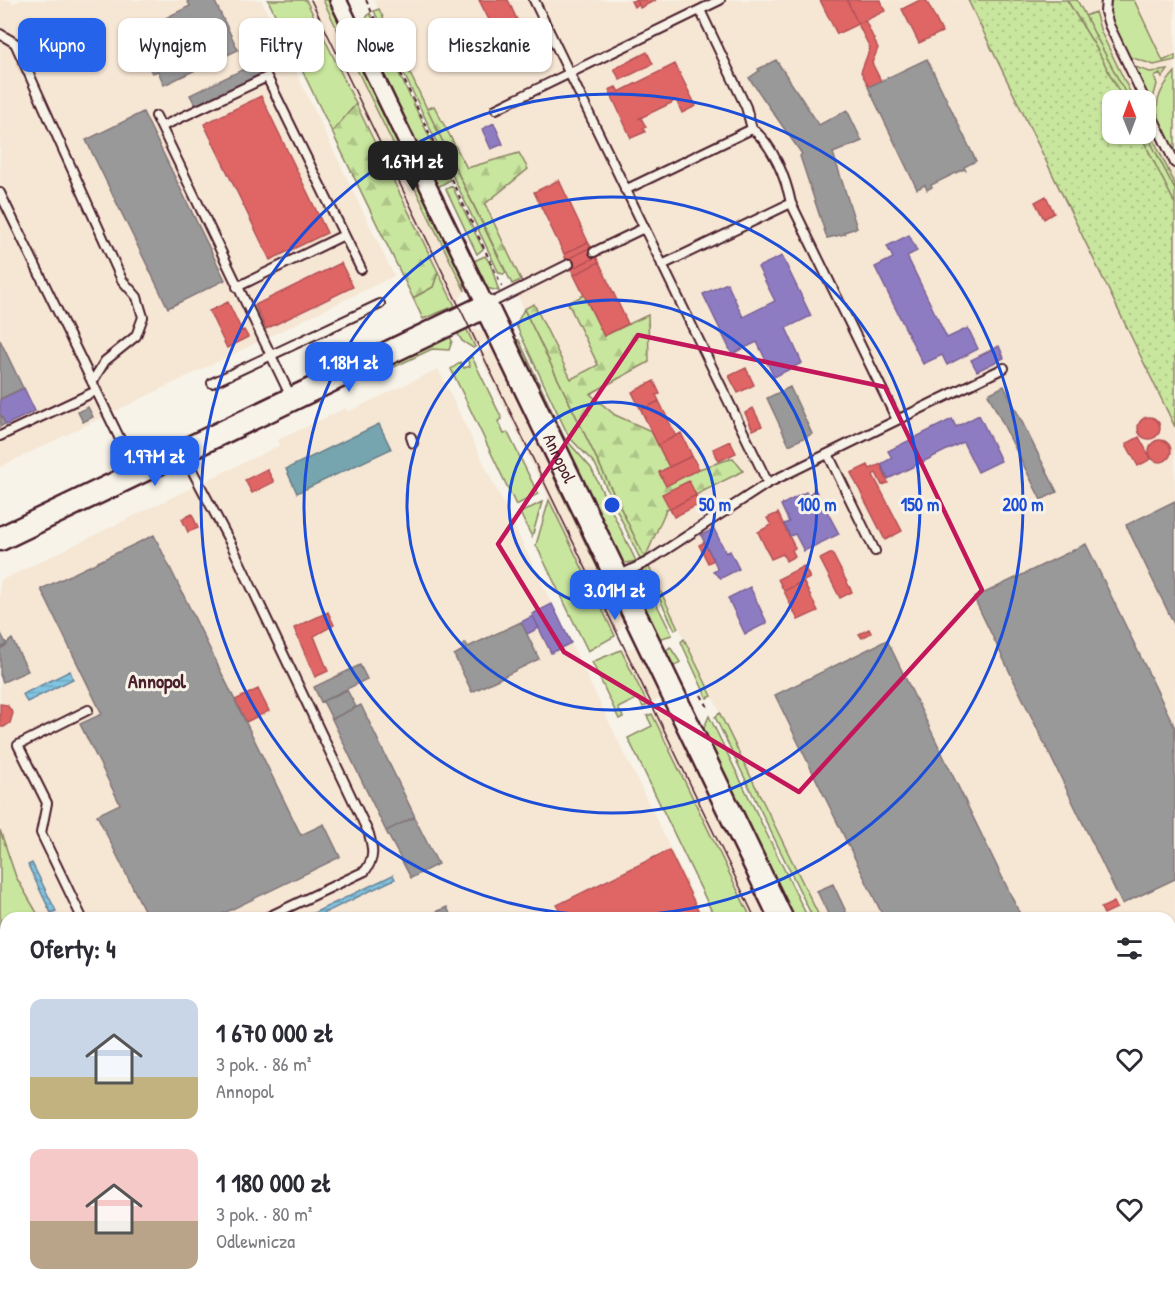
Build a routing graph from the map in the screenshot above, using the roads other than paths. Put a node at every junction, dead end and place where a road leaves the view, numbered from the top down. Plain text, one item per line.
1 (338, 0) edge
2 (534, 0) edge
3 (720, 0) edge
4 (1106, 0) edge
5 (700, 10) junction
6 (0, 34) edge
7 (570, 74) junction
8 (1139, 90) edge
9 (496, 109) dead end
10 (156, 116) dead end
11 (1156, 124) edge
12 (163, 126) junction
13 (752, 129) junction
14 (1175, 163) edge
15 (625, 190) junction
16 (0, 193) edge
17 (790, 203) junction
18 (644, 228) junction
19 (344, 235) junction
20 (594, 252) dead end
21 (569, 264) dead end
22 (662, 265) junction
23 (361, 269) dead end
24 (237, 287) junction
25 (380, 304) dead end
26 (486, 306) junction
27 (270, 356) junction
28 (1004, 368) dead end
29 (92, 382) junction
30 (212, 383) dead end
31 (96, 391) junction
32 (291, 398) junction
33 (897, 420) junction
34 (0, 436) edge
35 (182, 452) junction
36 (828, 454) junction
37 (137, 473) junction
38 (768, 483) junction
39 (0, 539) edge
40 (875, 551) dead end
41 (616, 577) junction
42 (88, 710) dead end
43 (79, 912) edge
44 (279, 912) edge
45 (778, 912) edge

1 - 26 street, Annopol
2 - 7 lane
3 - 5 lane
4 - 8 lane
5 - 7 lane
5 - 13 lane
6 - 29 lane
7 - 9 lane
7 - 15 lane
10 - 12 lane
11 - 14 lane
12 - 19 lane
12 - 24 lane
13 - 15 lane
13 - 17 lane
15 - 18 lane
16 - 29 lane
17 - 22 lane
17 - 33 lane
18 - 20 lane
18 - 22 lane
19 - 23 lane
19 - 24 lane
21 - 26 lane
22 - 38 lane
24 - 27 lane
25 - 27 lane
26 - 32 street
26 - 41 street, Annopol
27 - 30 lane
27 - 32 lane
28 - 33 lane
29 - 31 lane
31 - 34 lane
31 - 37 lane
32 - 35 street
33 - 36 lane
35 - 37 street
35 - 44 lane
36 - 38 lane
36 - 40 lane
37 - 39 street
38 - 41 lane
41 - 45 street, Annopol
42 - 43 lane

